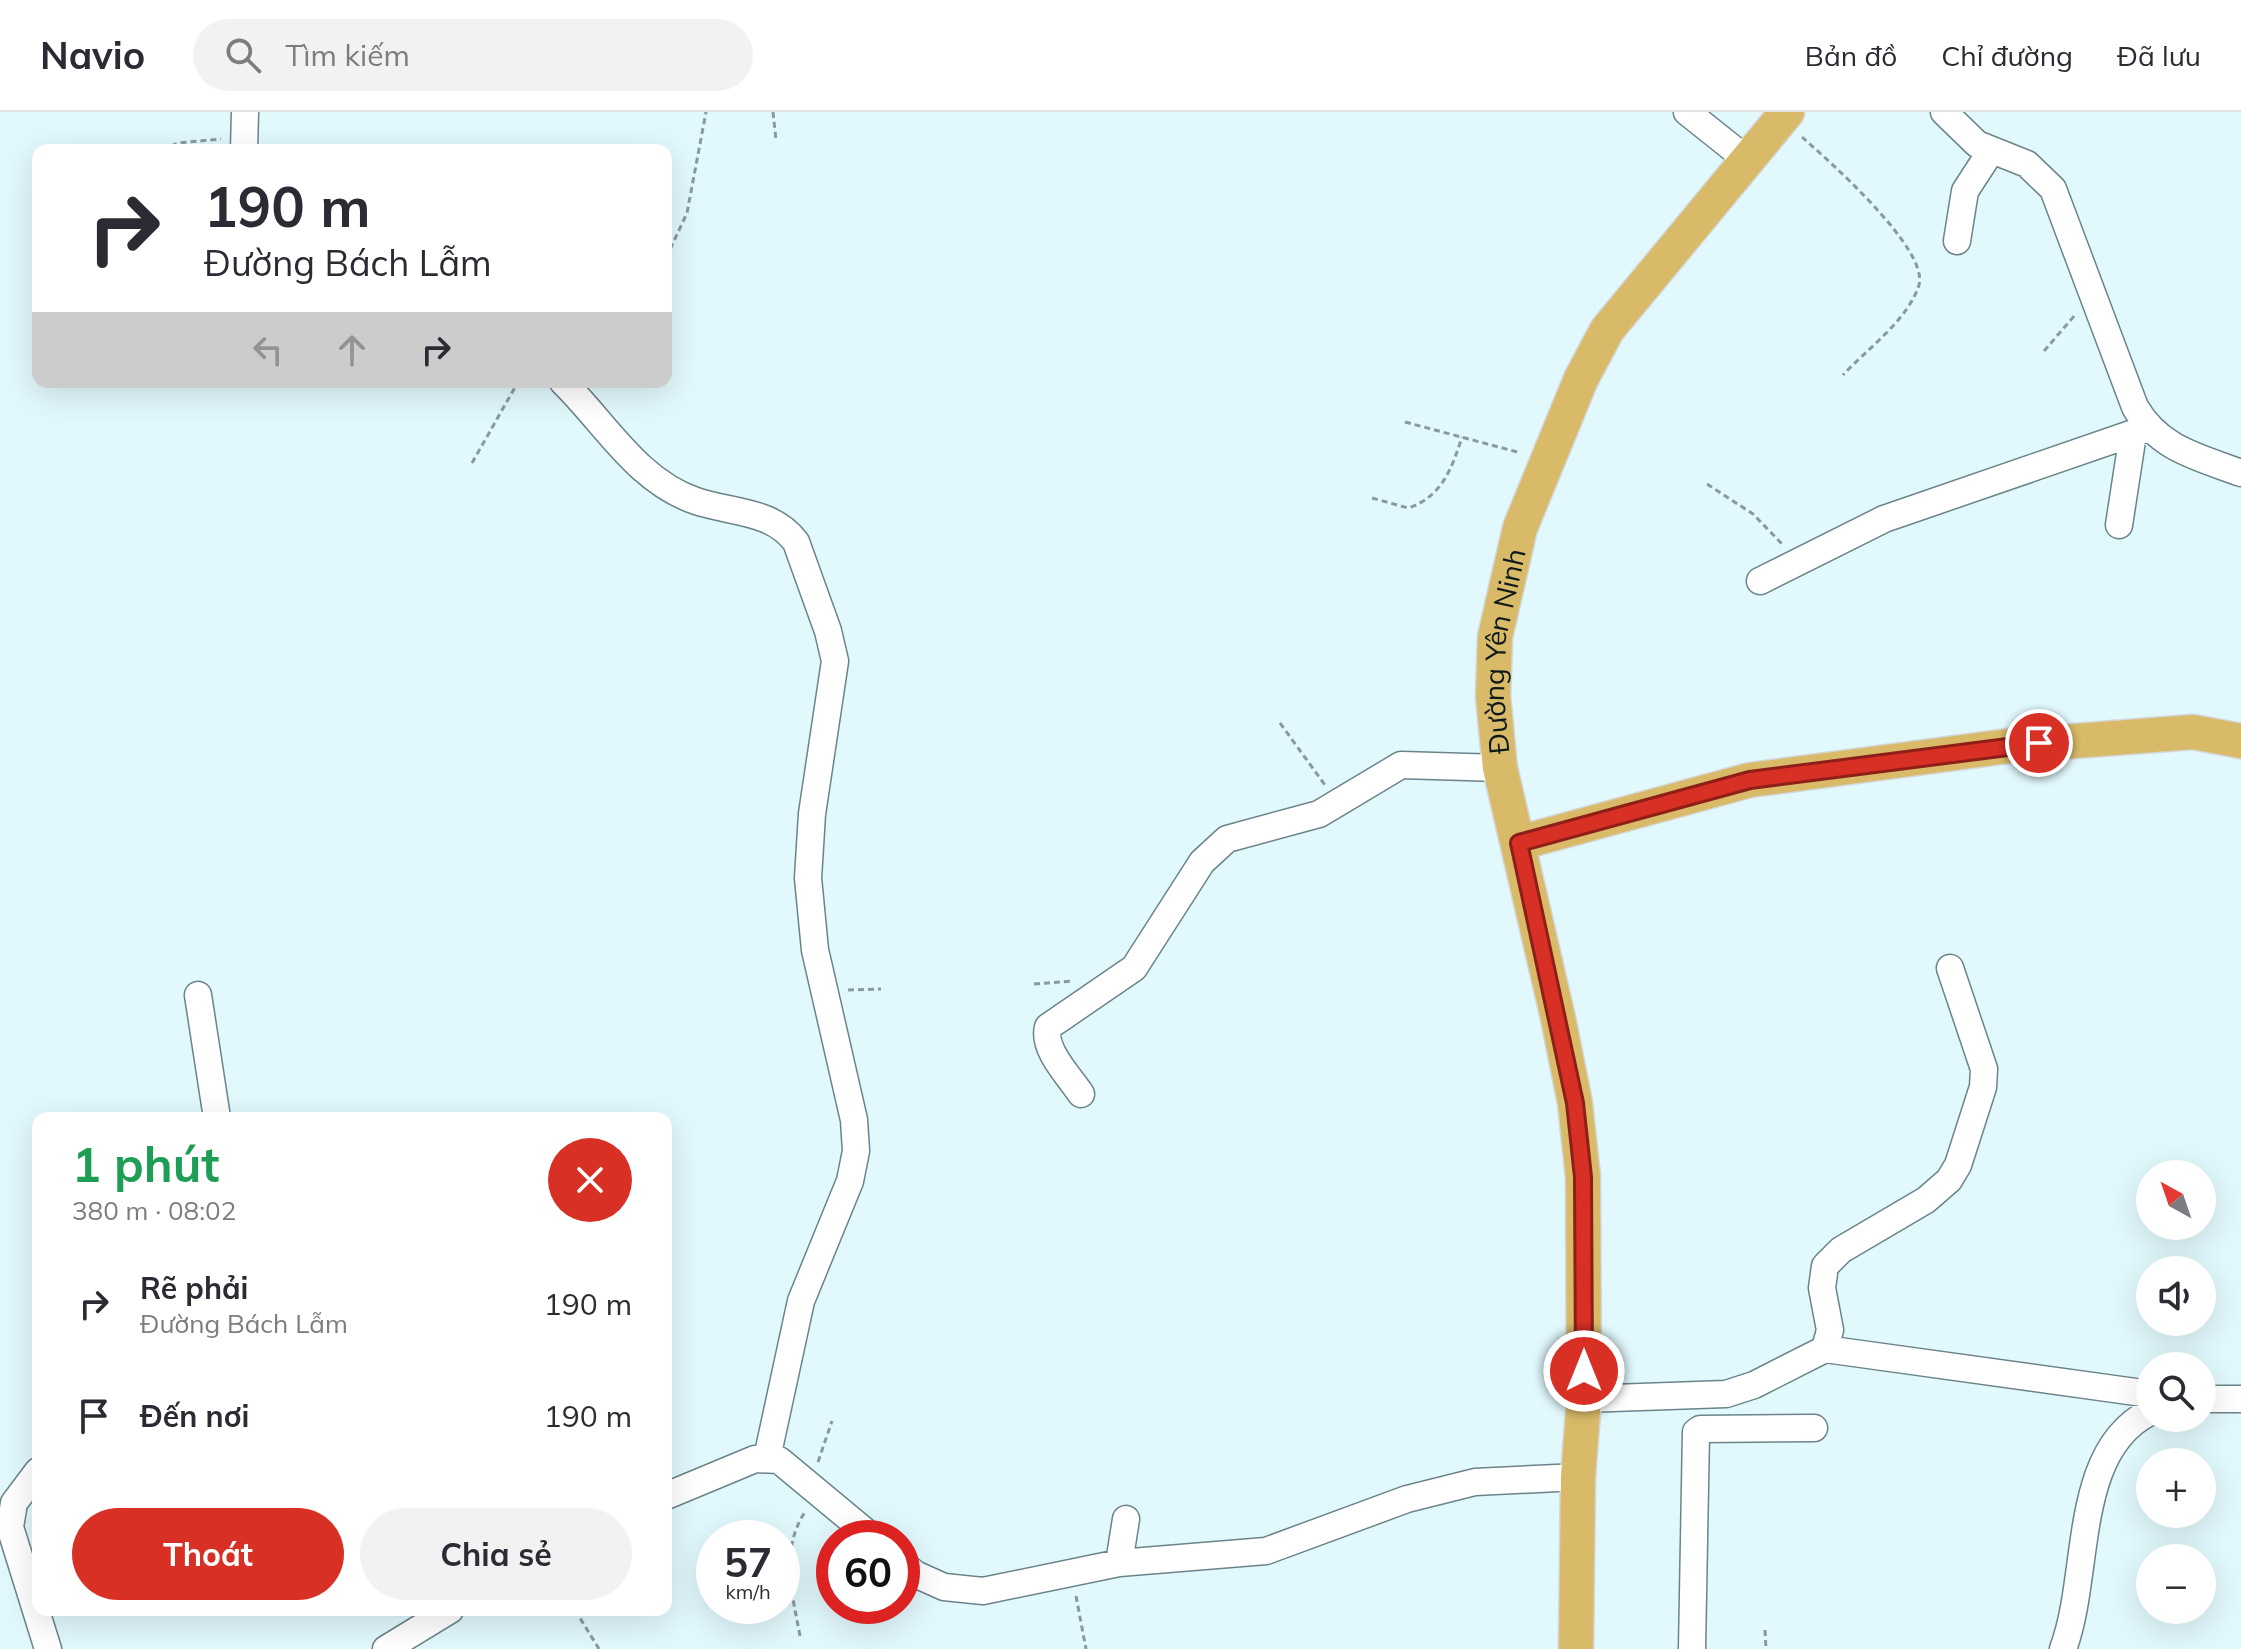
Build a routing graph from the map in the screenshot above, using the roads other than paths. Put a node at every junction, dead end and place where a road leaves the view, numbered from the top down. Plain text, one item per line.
1 (1687, 112) edge
2 (1944, 112) edge
3 (1776, 118) edge
4 (1991, 151) junction
5 (1746, 159) junction
6 (1957, 241) dead end
7 (568, 388) edge
8 (2141, 431) junction
9 (2241, 473) edge
10 (2119, 525) dead end
11 (1760, 581) dead end
12 (2241, 741) edge
13 (1500, 768) junction
14 (1519, 843) junction
15 (1950, 968) dead end
16 (198, 995) dead end
17 (1081, 1094) dead end
18 (216, 1112) edge
19 (1825, 1349) junction
20 (2136, 1392) edge
21 (1683, 1397) junction
22 (1584, 1399) junction
23 (2216, 1399) edge
24 (2241, 1399) edge
25 (2136, 1423) edge
26 (1814, 1428) dead end
27 (767, 1458) junction
28 (1578, 1477) junction
29 (32, 1478) edge
30 (672, 1493) edge
31 (5, 1509) edge
32 (1126, 1519) dead end
33 (852, 1520) edge
34 (1119, 1563) junction
35 (920, 1575) edge
36 (32, 1599) edge
37 (37, 1616) edge
38 (440, 1616) edge
39 (48, 1649) edge
40 (386, 1649) edge
41 (1576, 1649) edge
42 (1674, 1649) edge
43 (1692, 1649) edge
44 (2063, 1649) edge

1 - 5 street
2 - 4 street
3 - 5 main road, Đường Yên Ninh
4 - 6 street
4 - 8 street
5 - 13 main road, Đường Yên Ninh
7 - 27 street
8 - 9 street
8 - 10 street
8 - 11 street
12 - 14 main road
13 - 14 main road, Đường Yên Ninh
13 - 17 street
14 - 22 main road, Đường Yên Ninh
15 - 19 street
16 - 18 street
19 - 20 street
19 - 21 street
21 - 22 street
21 - 42 street
22 - 28 main road, Đường Yên Ninh
23 - 24 street
25 - 44 street
26 - 43 street
27 - 30 street
27 - 33 street
28 - 34 street
28 - 41 main road, Đường Yên Ninh
29 - 31 street
31 - 36 street
32 - 34 street
34 - 35 street
37 - 39 street
38 - 40 street

